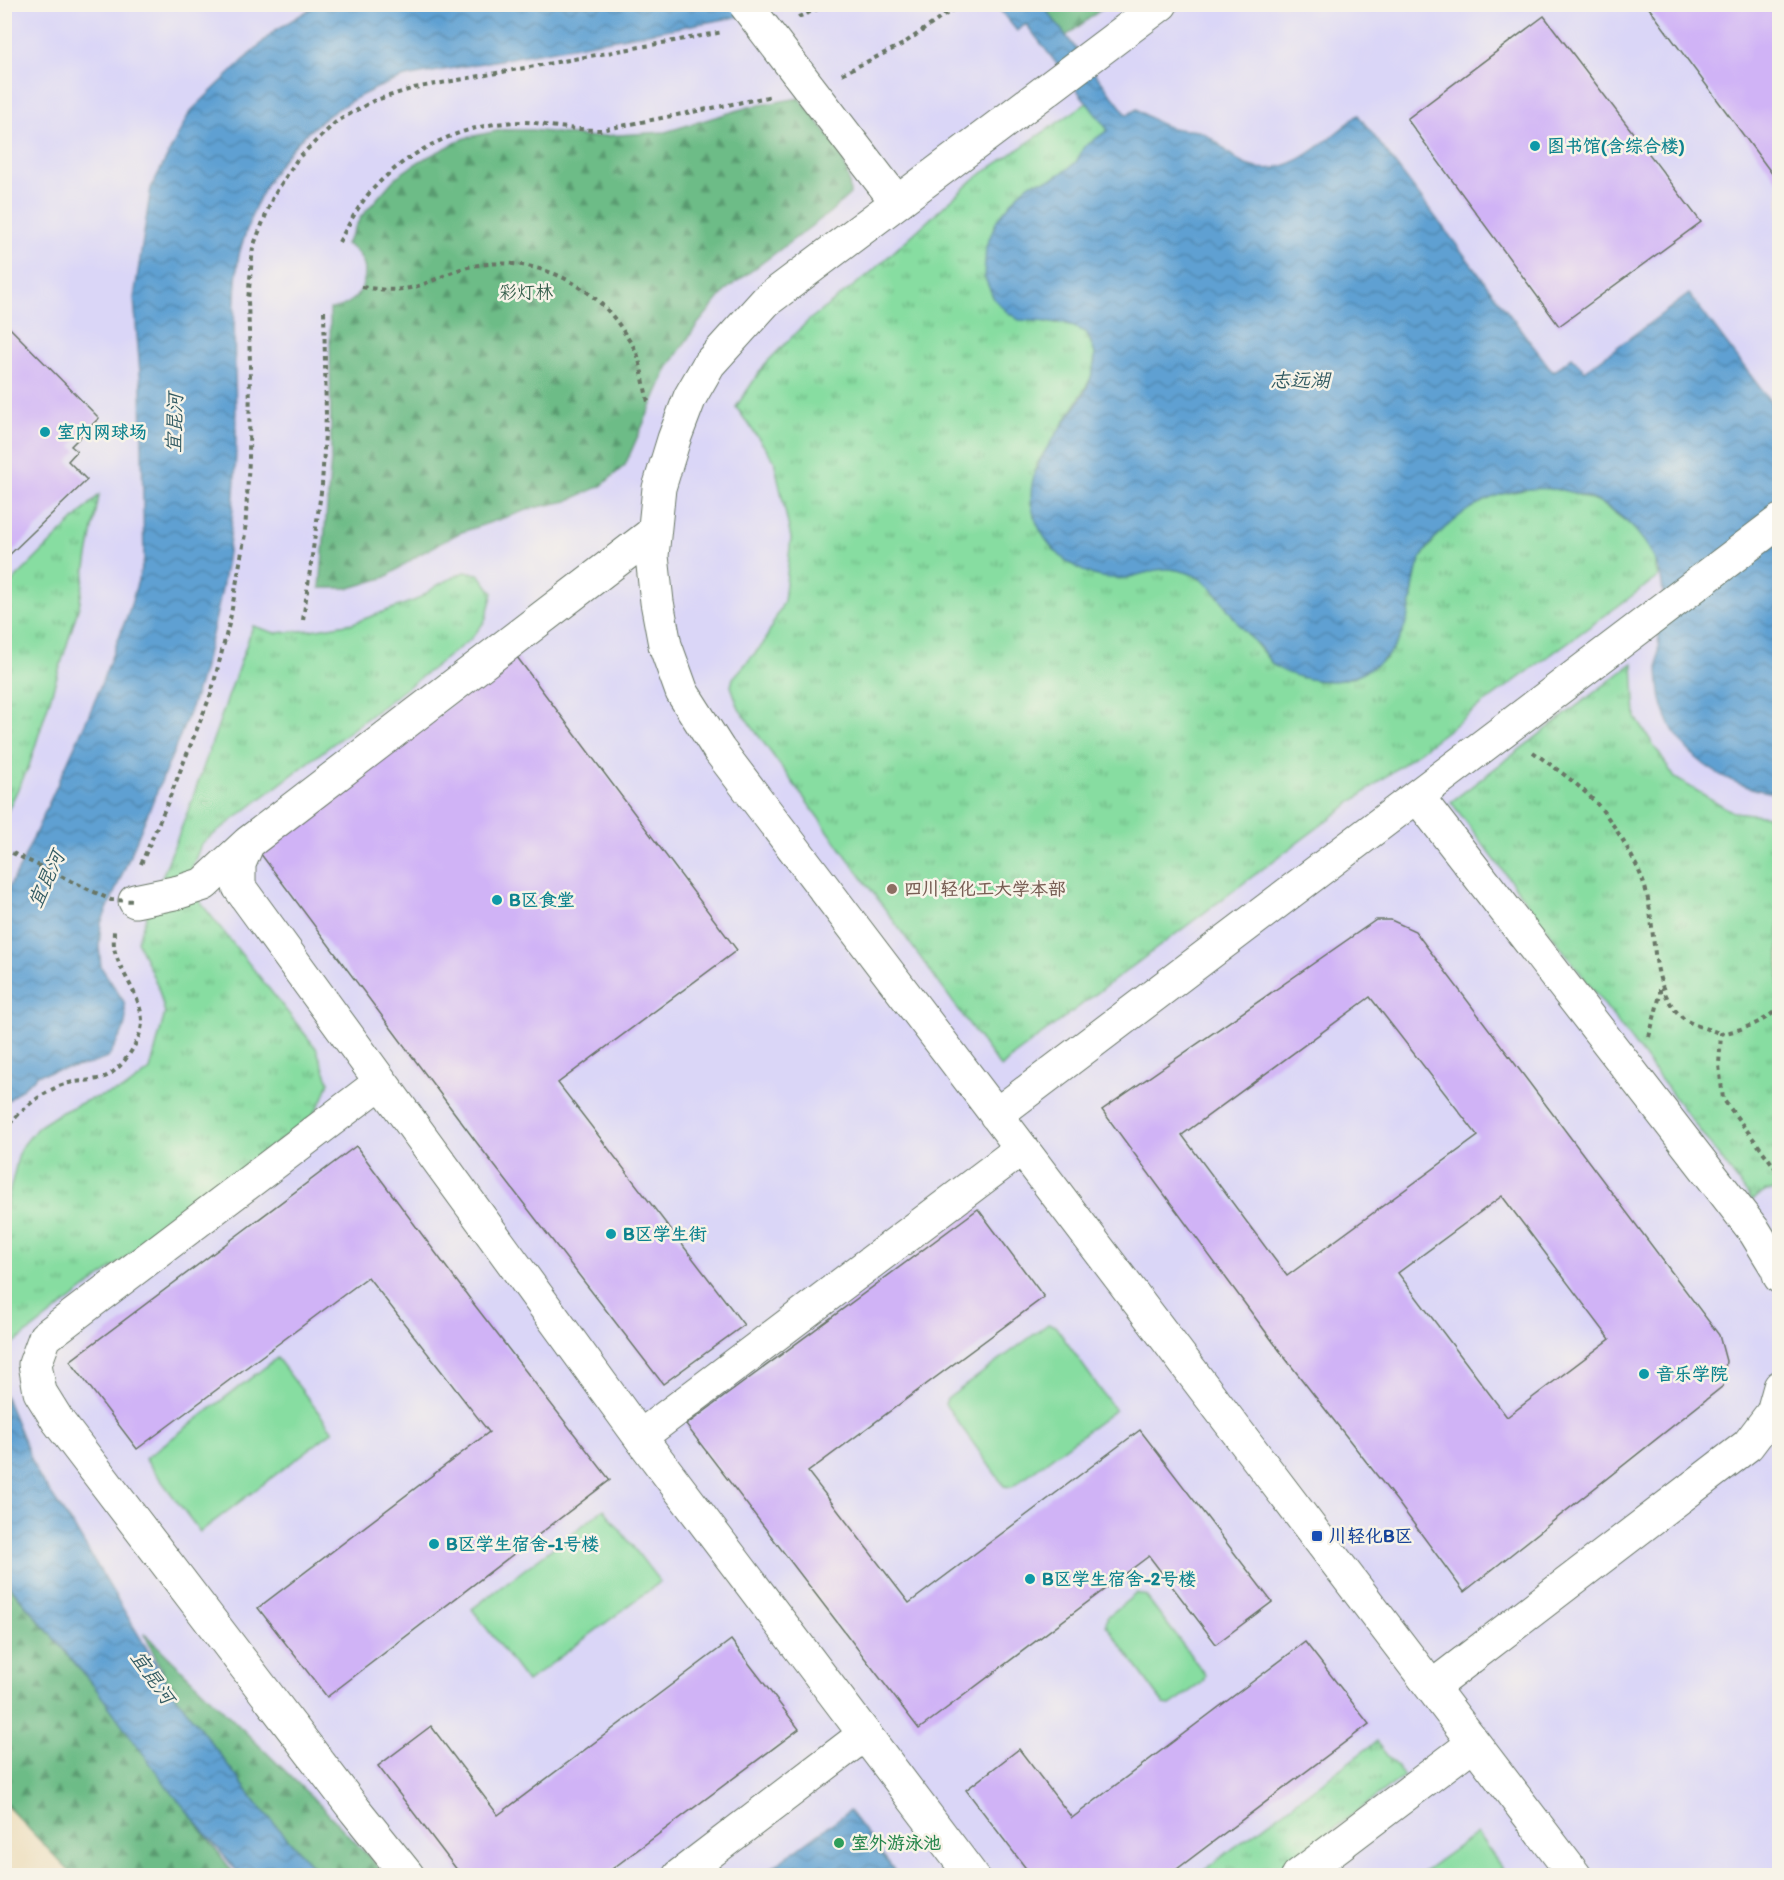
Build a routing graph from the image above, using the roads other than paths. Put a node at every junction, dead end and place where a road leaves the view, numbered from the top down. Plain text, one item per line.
1 (1161, 4) edge
2 (737, 18) edge
3 (897, 202) junction
4 (1779, 521) edge
5 (654, 532) junction
6 (1417, 796) junction
7 (248, 843) junction
8 (128, 902) road end
9 (381, 1082) junction
10 (996, 1115) junction
11 (1022, 1149) junction
12 (1779, 1277) edge
13 (1779, 1389) edge
14 (640, 1437) junction
15 (1431, 1687) junction
16 (865, 1734) junction
17 (1474, 1743) junction
18 (408, 1875) edge
19 (679, 1875) edge
20 (972, 1875) edge
21 (1298, 1875) edge
22 (1575, 1875) edge

1 - 3 street
2 - 3 street, bridge
3 - 5 street
4 - 6 street
5 - 7 street
5 - 10 street
6 - 10 street
6 - 12 street
7 - 8 street
7 - 9 street
9 - 14 street
9 - 18 street
10 - 11 street
11 - 14 street
11 - 15 street
13 - 15 street
14 - 16 street
15 - 17 street
16 - 19 street
16 - 20 street
17 - 21 street
17 - 22 street

